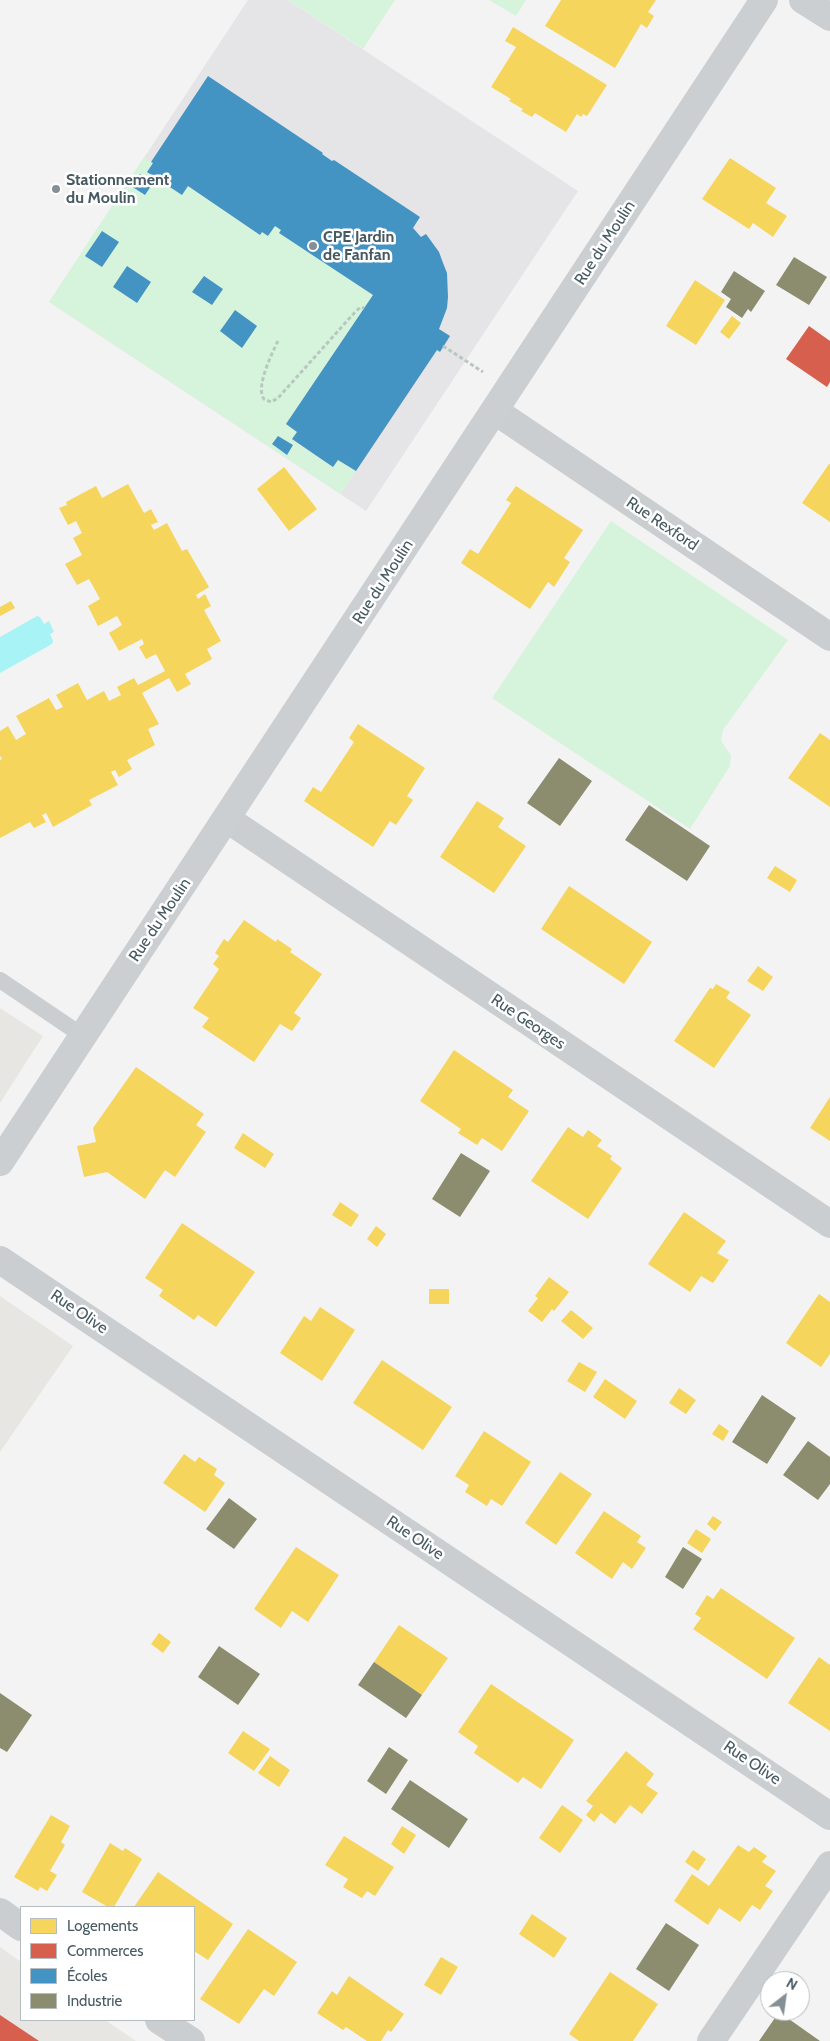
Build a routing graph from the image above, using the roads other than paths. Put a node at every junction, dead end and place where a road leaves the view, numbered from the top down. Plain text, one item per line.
1 (764, 0) edge
2 (803, 0) edge
3 (830, 16) edge
4 (502, 400) junction
5 (830, 637) edge
6 (227, 819) junction
7 (0, 980) edge
8 (83, 1036) junction
9 (0, 1162) edge
10 (830, 1224) edge
11 (0, 1260) edge
12 (830, 1816) edge
13 (830, 1865) edge
14 (0, 1912) edge
15 (20, 1926) edge
16 (160, 2021) edge
17 (190, 2041) edge
18 (711, 2041) edge

1 - 4 street, Rue du Moulin
2 - 3 street
4 - 5 street, Rue Rexford
4 - 6 street, Rue du Moulin
6 - 8 street, Rue du Moulin
6 - 10 street, Rue Georges
7 - 8 lane
8 - 9 street, Rue du Moulin
11 - 12 street, Rue Olive
13 - 18 street
14 - 15 street
16 - 17 street

